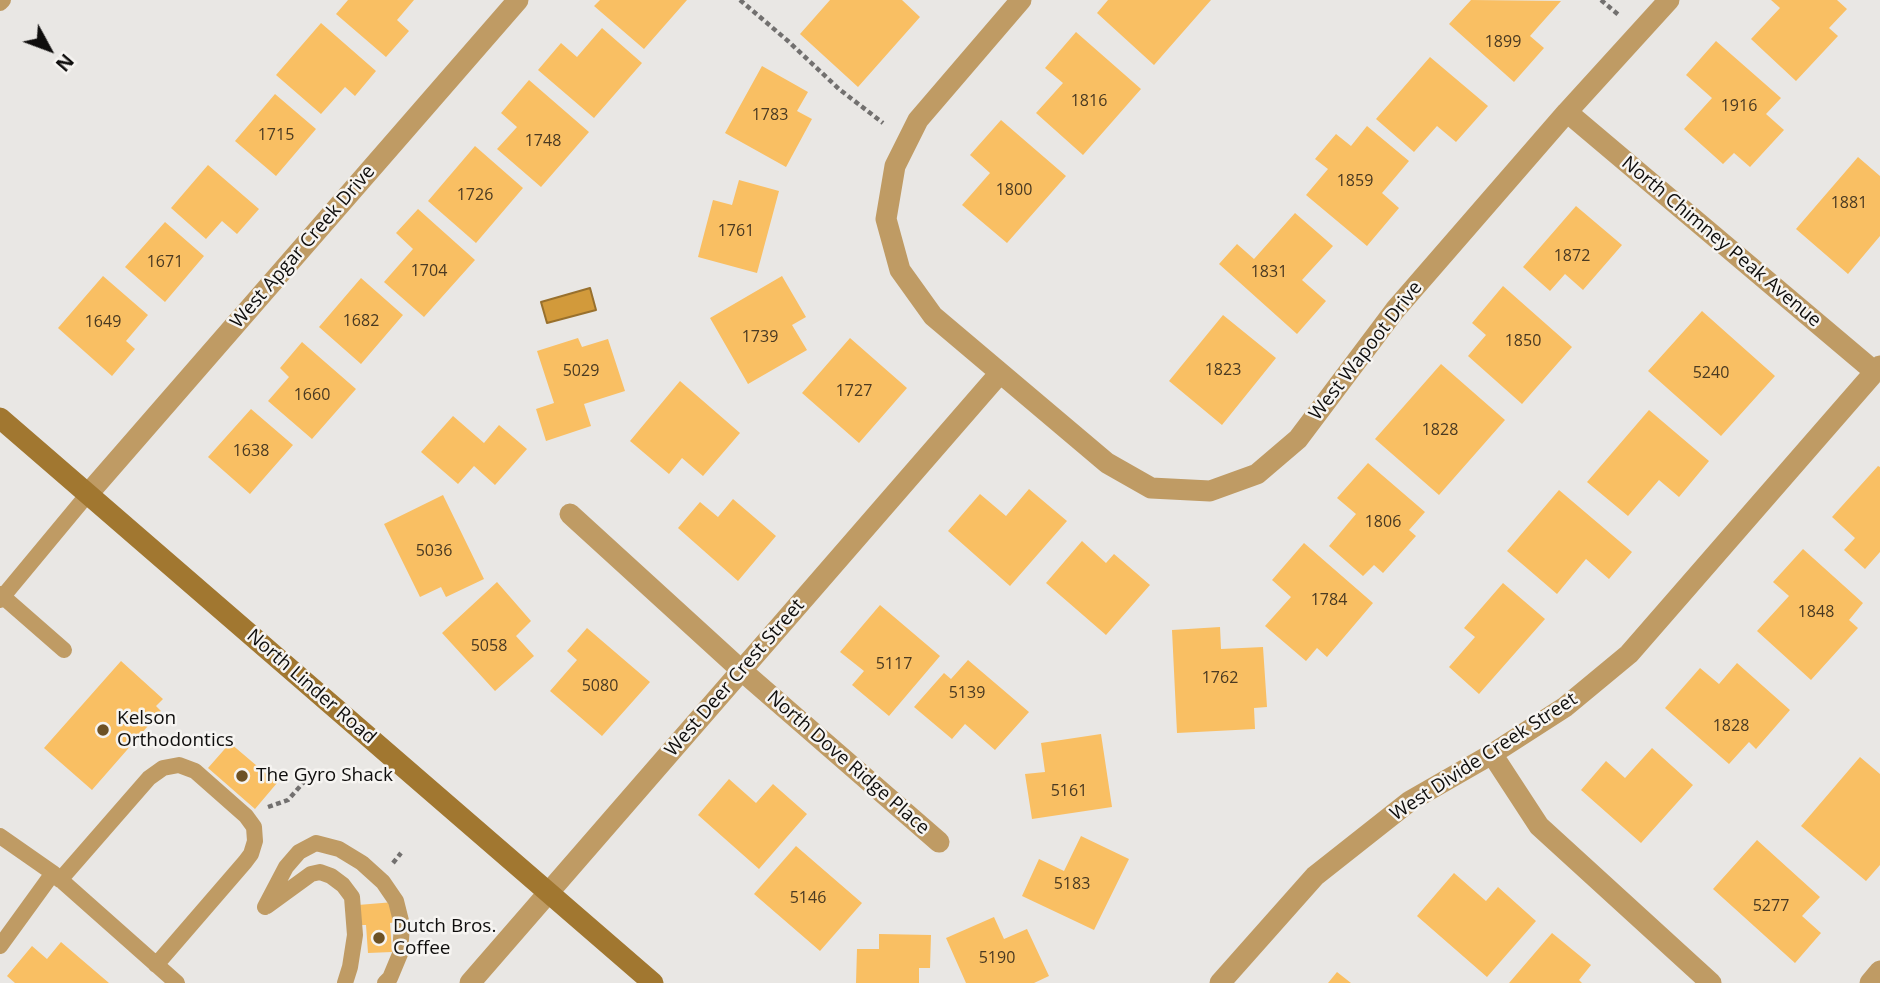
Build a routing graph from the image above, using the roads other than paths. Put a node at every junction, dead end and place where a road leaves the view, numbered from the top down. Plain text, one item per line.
1 (518, 0) edge
2 (1021, 0) edge
3 (1669, 0) edge
4 (1567, 112) junction
5 (1877, 369) edge
6 (1000, 373) junction
7 (0, 418) edge
8 (88, 494) junction
9 (570, 514) dead end
10 (1, 597) edge
11 (64, 650) dead end
12 (741, 670) junction
13 (1492, 754) junction
14 (0, 836) edge
15 (939, 842) dead end
16 (56, 877) junction
17 (548, 893) junction
18 (0, 946) edge
19 (156, 965) junction
20 (1880, 971) edge
21 (177, 983) edge
22 (345, 983) edge
23 (385, 983) edge
24 (470, 983) edge
25 (653, 983) edge
26 (1220, 983) edge
27 (1711, 983) edge
28 (1870, 983) edge

1 - 8 street, West Apgar Creek Drive
2 - 6 street, West Wapoot Drive
3 - 4 street, West Wapoot Drive
4 - 5 street, North Chimney Peak Avenue
4 - 6 street, West Wapoot Drive
5 - 13 street, West Divide Creek Street
6 - 12 street, West Deer Crest Street
7 - 8 main road, North Linder Road
8 - 10 lane
8 - 17 main road, North Linder Road
9 - 12 street, North Dove Ridge Place
10 - 11 lane
12 - 15 street, North Dove Ridge Place
12 - 17 street, West Deer Crest Street
13 - 26 street, West Divide Creek Street
13 - 27 street
14 - 16 lane
16 - 18 lane
16 - 19 lane
16 - 19 lane
17 - 24 street, West Deer Crest Street
17 - 25 main road, North Linder Road
19 - 21 lane
20 - 28 street
22 - 23 lane

